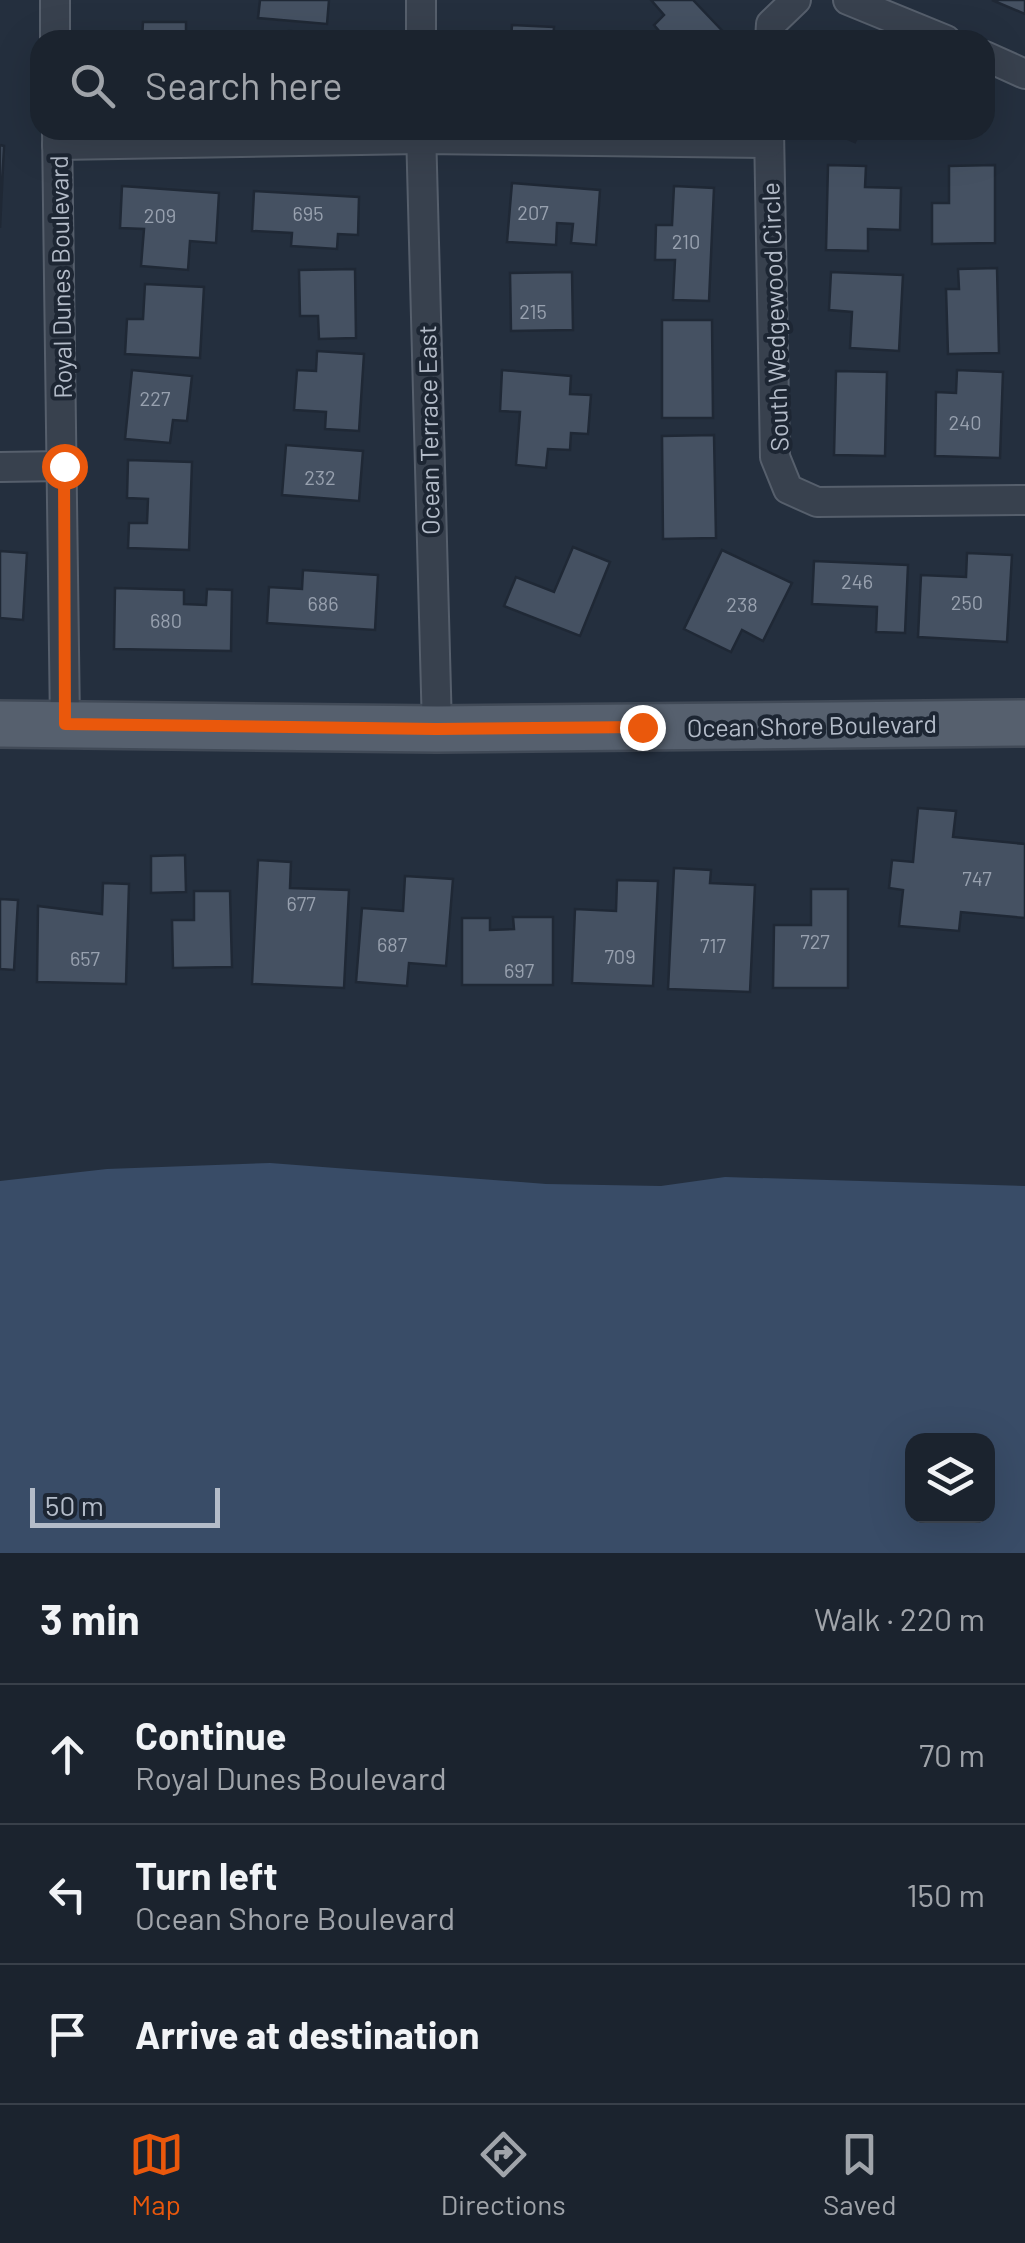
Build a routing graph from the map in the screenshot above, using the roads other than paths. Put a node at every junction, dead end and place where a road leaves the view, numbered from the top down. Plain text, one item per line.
1 (55, 0) edge
2 (420, 0) edge
3 (796, 0) edge
4 (848, 0) edge
5 (56, 30) edge
6 (421, 30) edge
7 (771, 30) edge
8 (922, 30) edge
9 (995, 60) edge
10 (1025, 74) edge
11 (57, 140) edge
12 (421, 140) edge
13 (769, 140) edge
14 (64, 466) junction
15 (0, 467) edge
16 (1025, 500) edge
17 (1025, 723) edge
18 (0, 724) edge
19 (65, 724) junction
20 (436, 729) junction

1 - 5 street
2 - 6 street
3 - 7 street
4 - 8 street
9 - 10 street
11 - 14 street, Royal Dunes Boulevard
12 - 20 street, Ocean Terrace East
13 - 16 street, South Wedgewood Circle
14 - 15 street
14 - 19 street, Royal Dunes Boulevard
17 - 20 main road, Ocean Shore Boulevard
18 - 19 main road, Ocean Shore Boulevard
19 - 20 main road, Ocean Shore Boulevard

